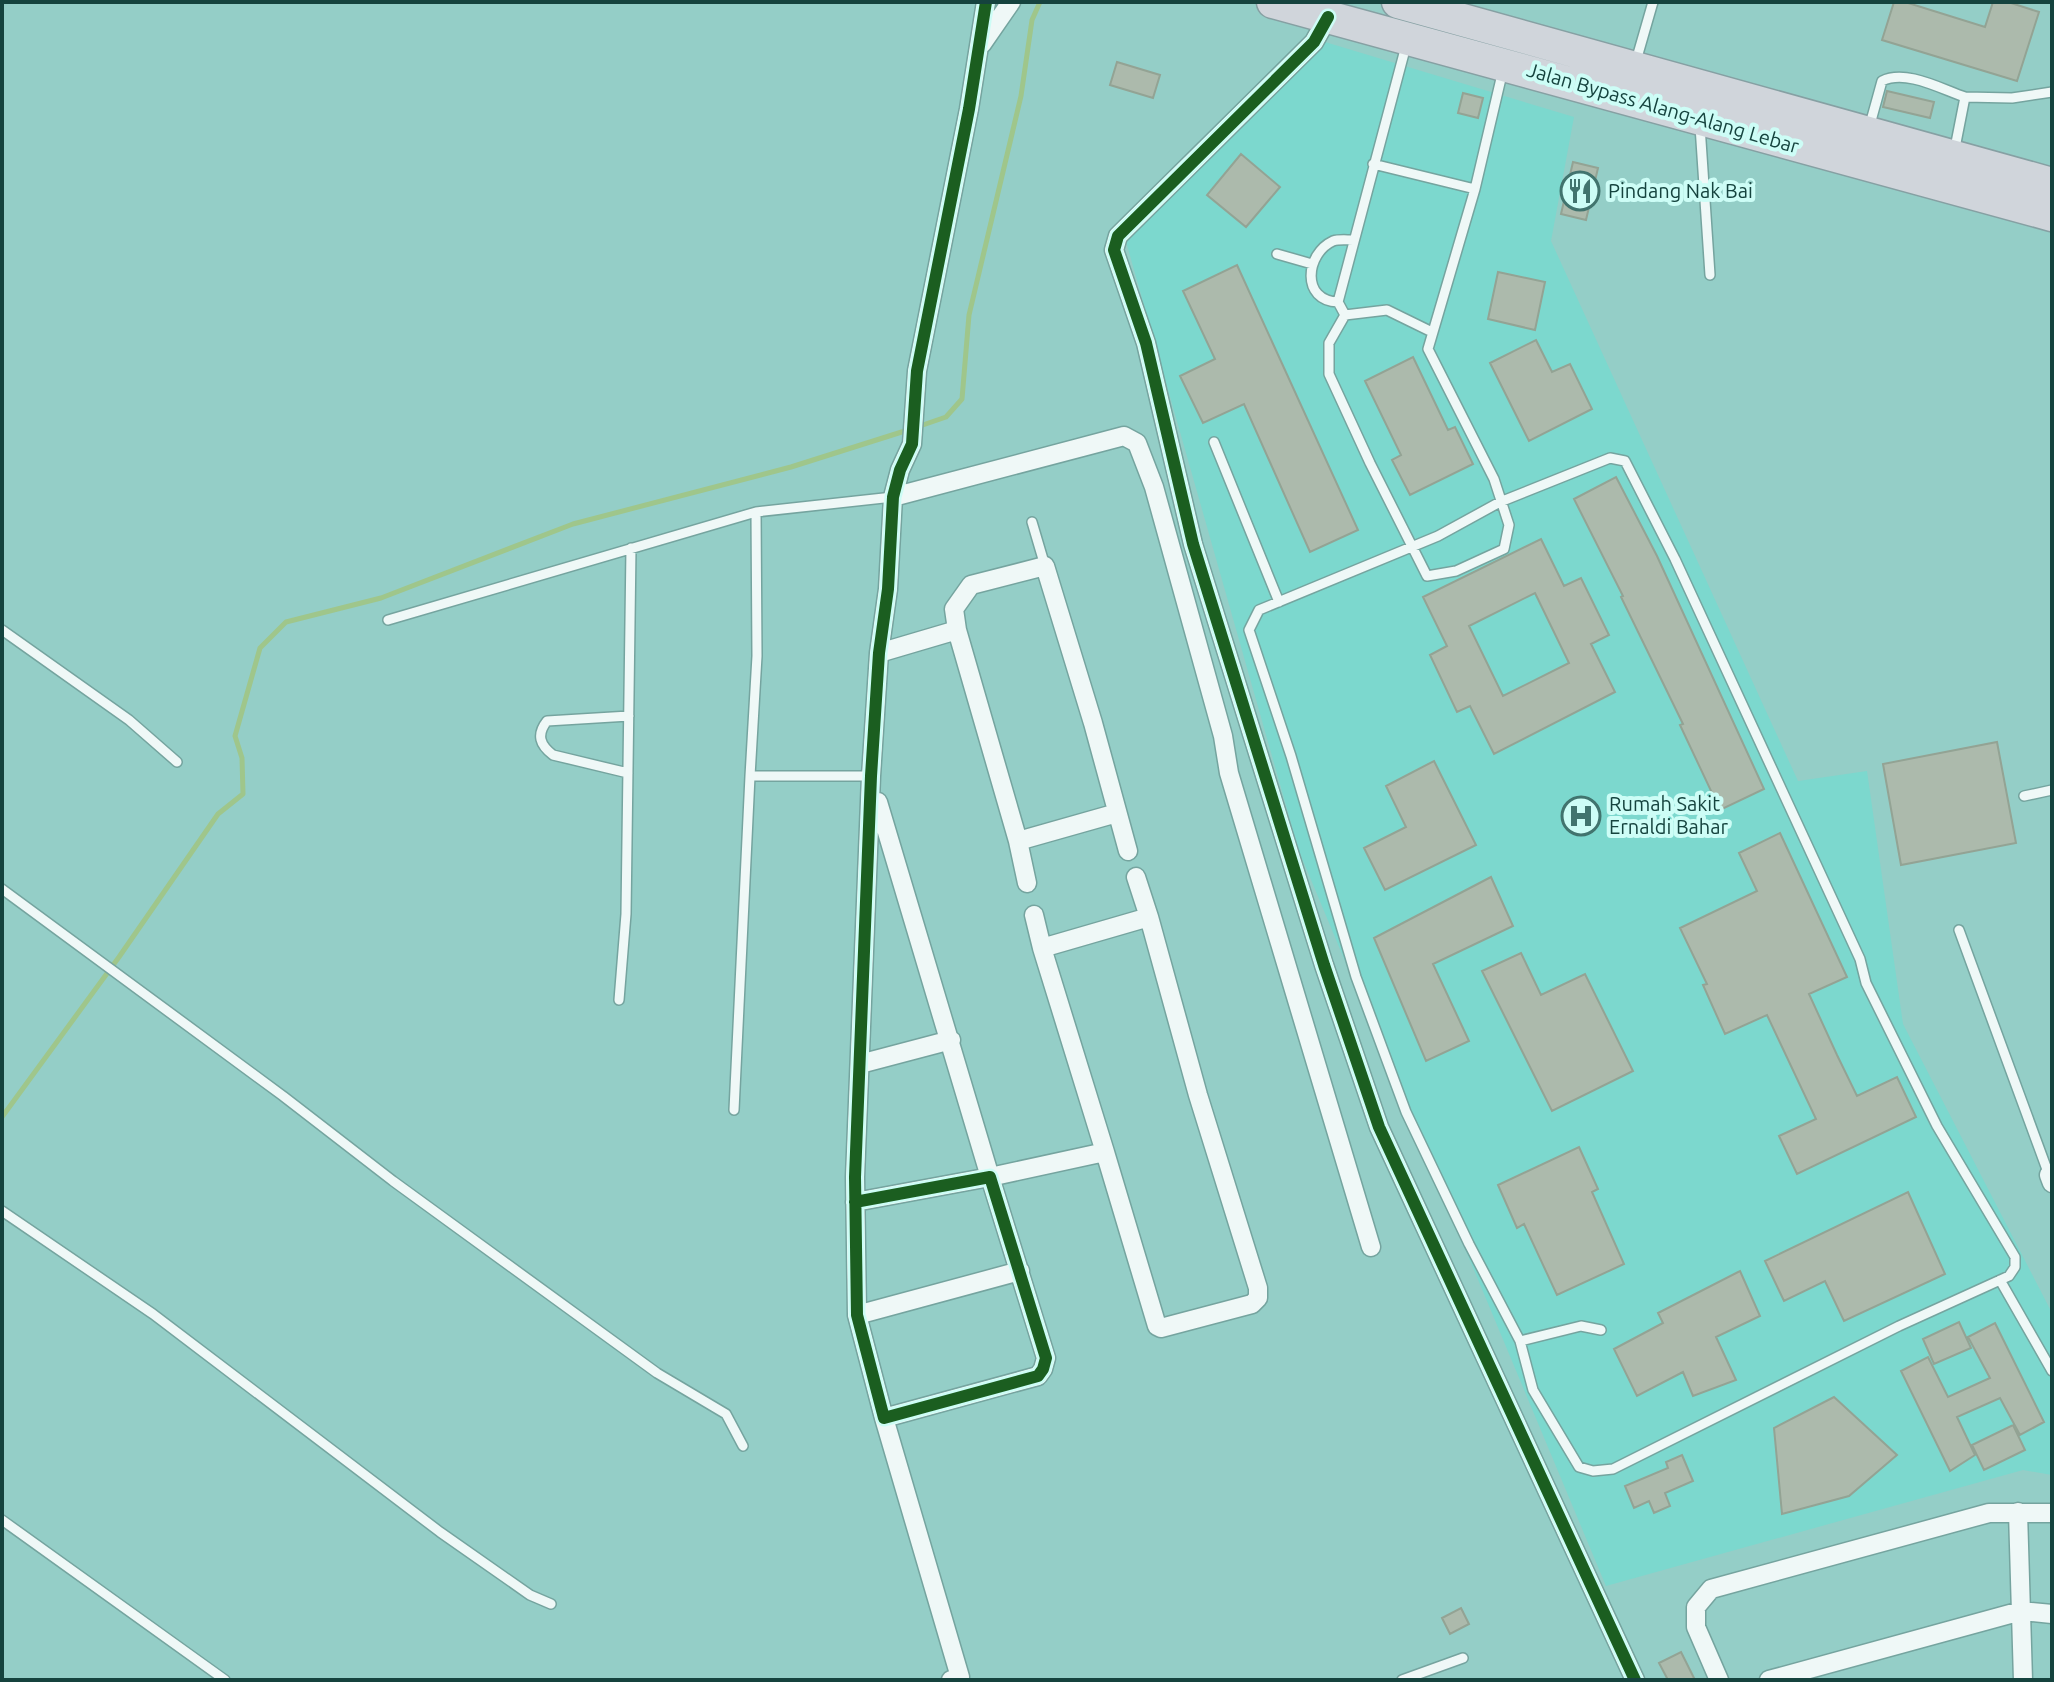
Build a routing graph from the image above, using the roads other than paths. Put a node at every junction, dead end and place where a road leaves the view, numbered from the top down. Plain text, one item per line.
1 (986, 2) edge
2 (1011, 2) edge
3 (1273, 2) edge
4 (1398, 2) edge
5 (1653, 2) edge
6 (1328, 17) junction
7 (1408, 38) junction
8 (980, 47) junction
9 (1505, 63) junction
10 (1634, 68) junction
11 (2052, 92) edge
12 (1965, 97) junction
13 (1700, 119) junction
14 (1868, 133) junction
15 (1953, 156) junction
16 (1373, 164) junction
17 (2052, 184) edge
18 (1475, 189) junction
19 (2052, 215) edge
20 (1353, 240) junction
21 (1277, 254) dead end
22 (1312, 264) junction
23 (1710, 275) dead end
24 (1338, 302) junction
25 (1345, 315) junction
26 (1432, 332) junction
27 (1214, 442) dead end
28 (893, 497) junction
29 (1500, 502) junction
30 (756, 512) junction
31 (1032, 522) dead end
32 (1413, 546) junction
33 (631, 548) junction
34 (1045, 566) junction
35 (1279, 602) junction
36 (388, 620) dead end
37 (2, 630) edge
38 (957, 630) junction
39 (879, 653) junction
40 (629, 716) junction
41 (177, 762) dead end
42 (628, 773) junction
43 (750, 776) junction
44 (871, 776) junction
45 (2052, 790) edge
46 (2024, 796) dead end
47 (1117, 813) junction
48 (1018, 841) junction
49 (1128, 851) dead end
50 (1136, 877) dead end
51 (1027, 883) dead end
52 (2, 889) edge
53 (1034, 915) dead end
54 (1149, 917) junction
55 (1959, 930) dead end
56 (1042, 948) junction
57 (619, 1000) dead end
58 (951, 1040) junction
59 (860, 1064) junction
60 (734, 1110) dead end
61 (1105, 1152) junction
62 (990, 1177) junction
63 (2051, 1177) edge
64 (855, 1202) junction
65 (2, 1211) edge
66 (1371, 1247) dead end
67 (1020, 1271) junction
68 (2000, 1280) junction
69 (857, 1315) junction
70 (1601, 1330) dead end
71 (1520, 1341) junction
72 (2052, 1371) edge
73 (884, 1418) junction
74 (743, 1446) dead end
75 (2018, 1512) junction
76 (2052, 1513) edge
77 (2, 1520) edge
78 (551, 1604) dead end
79 (2021, 1611) junction
80 (2052, 1614) edge
81 (1463, 1658) dead end
82 (957, 1679) edge
83 (225, 1680) edge
84 (1402, 1680) edge
85 (1635, 1680) edge
86 (1719, 1680) edge
87 (1769, 1680) edge
88 (2023, 1680) edge

1 - 8 street
2 - 8 street
3 - 6 highway, Jalan Bypass Alang-Alang Lebar
4 - 10 highway, Jalan Bypass Alang-Alang Lebar
5 - 10 lane
6 - 7 highway, Jalan Bypass Alang-Alang Lebar
6 - 85 street
7 - 9 highway, Jalan Bypass Alang-Alang Lebar
7 - 16 lane
8 - 28 street
9 - 13 highway, Jalan Bypass Alang-Alang Lebar
9 - 18 lane
10 - 14 highway, Jalan Bypass Alang-Alang Lebar
11 - 12 lane
12 - 14 lane
12 - 15 lane
13 - 19 highway, Jalan Bypass Alang-Alang Lebar
13 - 23 lane
14 - 15 highway, Jalan Bypass Alang-Alang Lebar
15 - 17 highway, Jalan Bypass Alang-Alang Lebar
16 - 18 lane
16 - 20 lane
18 - 26 lane
20 - 22 lane
20 - 24 lane
21 - 22 lane
22 - 24 lane
24 - 25 lane
25 - 26 lane
25 - 32 lane
26 - 29 lane
27 - 35 lane
28 - 30 lane
28 - 39 street
28 - 66 street
29 - 32 lane
29 - 32 lane
29 - 68 lane
30 - 33 lane
30 - 43 lane
31 - 34 lane
32 - 35 lane
33 - 36 lane
33 - 40 lane
34 - 38 street
34 - 47 street
35 - 71 lane
37 - 41 lane
38 - 39 street
38 - 48 street
39 - 44 street
40 - 42 lane
40 - 42 lane
42 - 57 lane
43 - 44 lane
43 - 60 lane
44 - 58 street
44 - 59 street
45 - 46 lane
47 - 48 street
47 - 49 street
48 - 51 street
50 - 54 street
52 - 74 lane
53 - 56 street
54 - 56 street
54 - 61 street
55 - 63 lane
56 - 61 street
58 - 59 street
58 - 62 street
59 - 64 street
61 - 62 street
62 - 64 street
62 - 67 street
64 - 69 street
65 - 78 lane
67 - 69 street
67 - 73 street
68 - 71 lane
68 - 72 lane
69 - 73 street
70 - 71 lane
73 - 82 street
75 - 76 street
75 - 79 street
75 - 86 street
77 - 83 lane
79 - 80 street
79 - 87 street
79 - 88 street
81 - 84 lane

